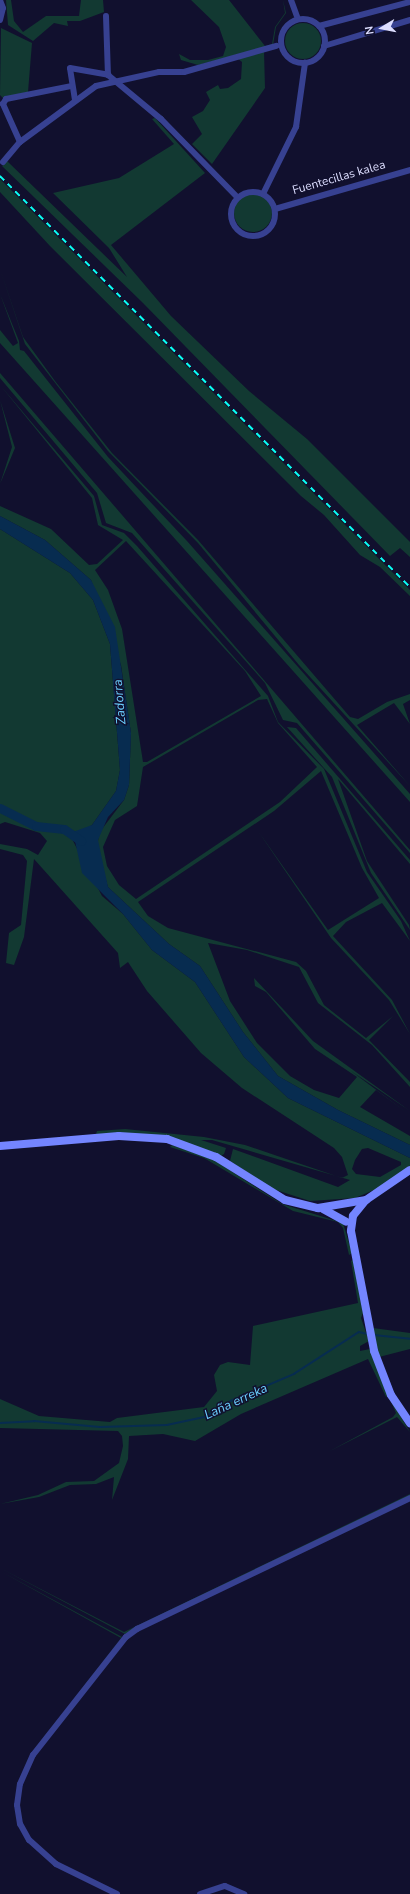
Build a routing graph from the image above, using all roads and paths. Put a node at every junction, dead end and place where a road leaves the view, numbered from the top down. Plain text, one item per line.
1 (0, 0) edge
2 (291, 0) edge
3 (410, 2) edge
4 (106, 16) dead end
5 (298, 19) junction
6 (0, 20) edge
7 (410, 20) edge
8 (319, 26) junction
9 (276, 46) dead end
10 (324, 46) junction
11 (305, 63) junction
12 (108, 75) junction
13 (115, 83) junction
14 (71, 86) junction
15 (96, 86) junction
16 (75, 100) junction
17 (20, 142) junction
18 (3, 162) dead end
19 (410, 170) edge
20 (264, 194) junction
21 (238, 198) junction
22 (275, 208) junction
23 (0, 1146) edge
24 (410, 1170) edge
25 (366, 1200) junction
26 (347, 1206) junction
27 (318, 1208) junction
28 (349, 1222) junction
29 (410, 1422) edge
30 (410, 1498) edge
31 (117, 1894) edge
32 (200, 1894) edge
33 (244, 1894) edge

1 - 6 street
2 - 5 street
3 - 8 street
4 - 12 street
5 - 8 street
5 - 11 street
7 - 10 street
8 - 10 street
9 - 13 street
10 - 11 street
11 - 20 street
12 - 13 street
12 - 14 street
12 - 15 street
13 - 15 street
13 - 21 street
14 - 16 street
14 - 17 street
15 - 16 street
16 - 17 street
17 - 18 street
19 - 22 street, Fuentecillas kalea
20 - 21 street
20 - 22 street
21 - 22 street
23 - 27 street
24 - 25 street
25 - 26 street
25 - 28 street
26 - 27 street
26 - 28 street
27 - 28 street
28 - 29 street
30 - 31 street
32 - 33 street

